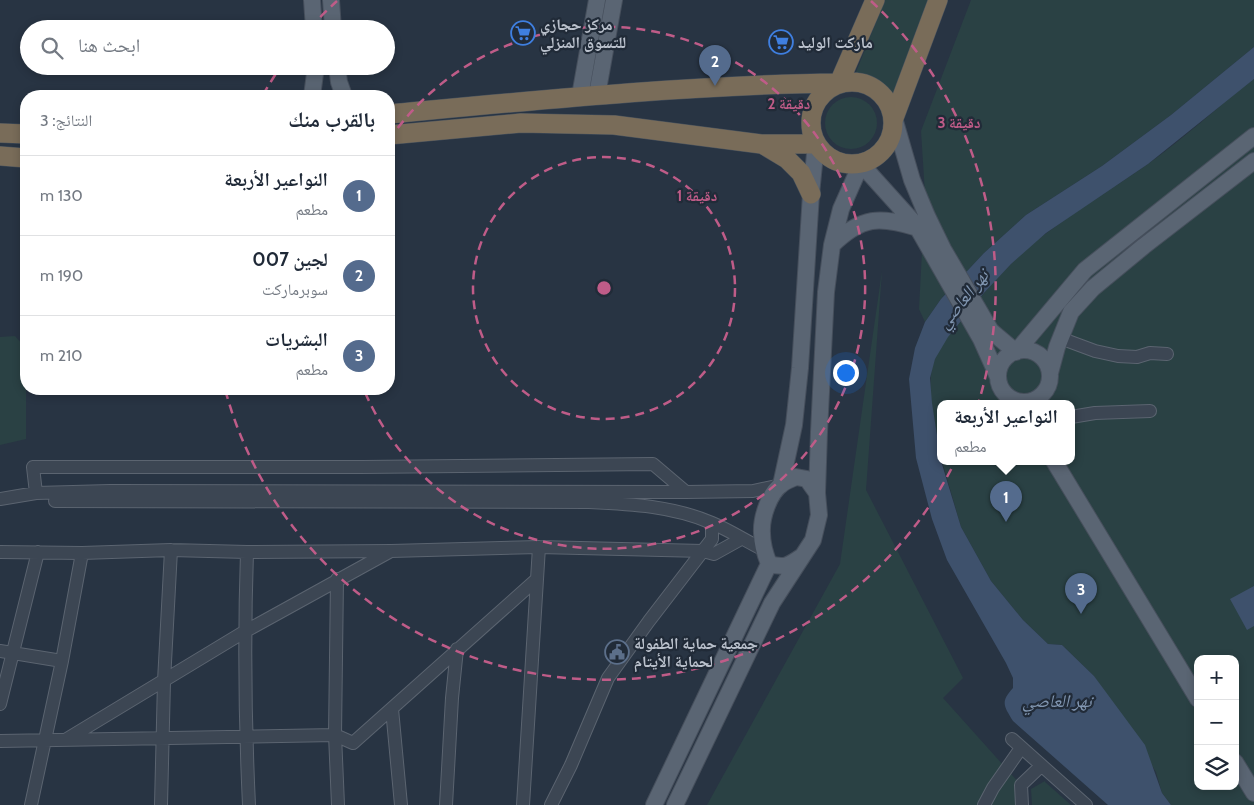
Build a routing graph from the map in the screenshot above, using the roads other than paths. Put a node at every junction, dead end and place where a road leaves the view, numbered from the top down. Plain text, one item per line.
1 (312, 0) edge
2 (331, 0) edge
3 (597, 0) edge
4 (614, 0) edge
5 (875, 0) edge
6 (938, 0) edge
7 (313, 20) edge
8 (332, 20) edge
9 (315, 75) edge
10 (338, 75) edge
11 (839, 83) junction
12 (313, 90) edge
13 (342, 90) edge
14 (588, 96) junction
15 (395, 113) edge
16 (894, 118) junction
17 (0, 133) edge
18 (20, 134) edge
19 (395, 134) edge
20 (1254, 136) edge
21 (761, 144) junction
22 (816, 144) junction
23 (0, 156) edge
24 (20, 158) edge
25 (1254, 160) edge
26 (861, 164) junction
27 (811, 194) junction
28 (918, 228) junction
29 (832, 245) junction
30 (943, 259) junction
31 (986, 335) junction
32 (1060, 338) junction
33 (1016, 352) junction
34 (1167, 354) dead end
35 (998, 377) junction
36 (1049, 379) junction
37 (1011, 400) edge
38 (1035, 400) edge
39 (1051, 400) edge
40 (1150, 411) dead end
41 (1075, 416) edge
42 (1057, 465) edge
43 (1064, 465) edge
44 (1067, 481) junction
45 (781, 484) junction
46 (686, 492) junction
47 (36, 493) junction
48 (817, 493) junction
49 (0, 499) edge
50 (0, 506) edge
51 (712, 523) junction
52 (741, 539) junction
53 (539, 547) junction
54 (171, 550) junction
55 (391, 551) junction
56 (703, 551) junction
57 (0, 552) edge
58 (38, 552) junction
59 (247, 552) junction
60 (82, 553) junction
61 (766, 557) junction
62 (801, 557) junction
63 (537, 579) junction
64 (337, 580) junction
65 (244, 632) junction
66 (457, 650) junction
67 (6, 653) edge
68 (62, 661) junction
69 (164, 681) junction
70 (1194, 692) edge
71 (0, 704) edge
72 (392, 709) junction
73 (335, 735) junction
74 (163, 737) junction
75 (246, 737) junction
76 (65, 740) junction
77 (0, 741) edge
78 (46, 741) junction
79 (1041, 766) junction
80 (1239, 769) edge
81 (1254, 793) edge
82 (31, 805) edge
83 (161, 805) edge
84 (248, 805) edge
85 (338, 805) edge
86 (401, 805) edge
87 (446, 805) edge
88 (522, 805) edge
89 (551, 805) edge
90 (654, 805) edge
91 (675, 805) edge
92 (984, 805) edge
93 (1022, 805) edge
94 (1086, 805) edge

1 - 7 main road
2 - 8 main road
3 - 14 main road
4 - 14 main road
5 - 11 highway
6 - 16 highway
9 - 12 main road
10 - 13 main road
11 - 14 highway
11 - 16 highway
11 - 22 highway
14 - 15 highway
16 - 26 highway
16 - 30 main road
17 - 18 highway
19 - 21 highway
20 - 33 main road
21 - 22 highway
21 - 27 highway
22 - 26 highway
22 - 27 main road
23 - 24 highway
25 - 32 main road
26 - 28 main road
26 - 29 main road
27 - 45 main road
28 - 29 main road
28 - 30 main road
29 - 48 main road
30 - 31 main road
31 - 33 main road
31 - 35 main road
32 - 34 street
32 - 36 main road
33 - 35 main road
33 - 36 main road
35 - 37 main road
36 - 38 main road
36 - 39 main road
40 - 41 street
42 - 44 main road
43 - 44 main road
44 - 70 main road
45 - 46 street
45 - 48 main road
45 - 61 main road
46 - 47 street
46 - 47 street
47 - 49 street
48 - 62 main road
50 - 51 street
51 - 52 street
51 - 56 street
52 - 56 street
52 - 61 street
53 - 55 street
53 - 56 street
53 - 63 street
54 - 59 street
54 - 60 street
54 - 69 street
55 - 59 street
55 - 64 street
56 - 89 street
57 - 58 street
58 - 60 street
58 - 67 street
59 - 65 street
60 - 68 street
61 - 62 main road
61 - 90 main road
62 - 91 main road
63 - 66 street
63 - 88 street
64 - 65 street
64 - 73 street
65 - 69 street
65 - 75 street
66 - 72 street
66 - 87 street
67 - 68 street
67 - 71 street
68 - 78 street
69 - 74 street
69 - 76 street
72 - 73 street
72 - 86 street
73 - 75 street
73 - 85 street
74 - 75 street
74 - 76 street
74 - 83 street
75 - 84 street
76 - 78 street
77 - 78 street
78 - 82 street
79 - 92 street
79 - 93 street
79 - 94 street
80 - 81 main road

